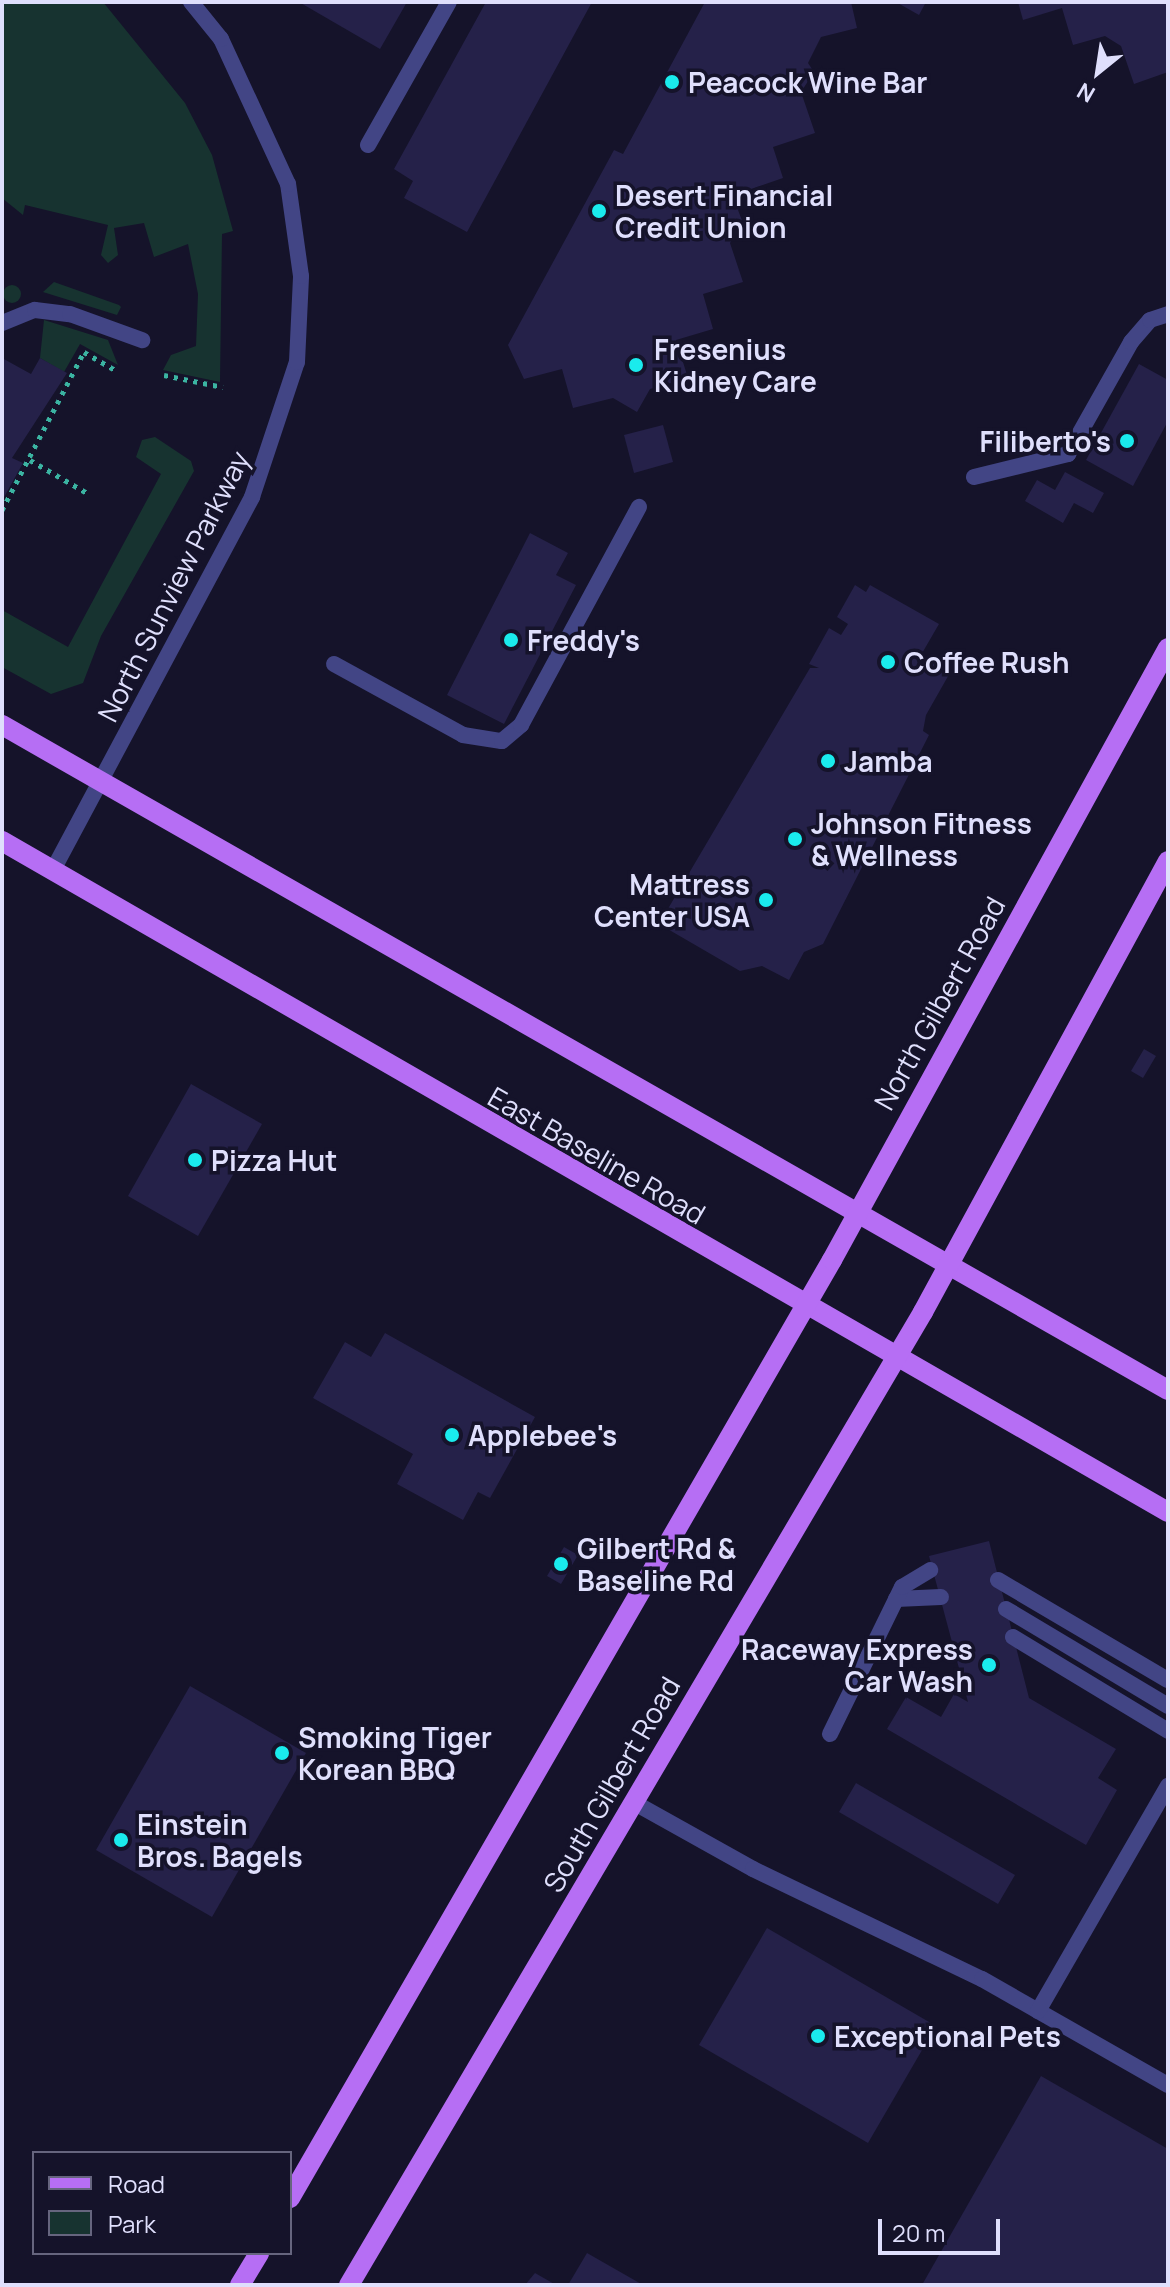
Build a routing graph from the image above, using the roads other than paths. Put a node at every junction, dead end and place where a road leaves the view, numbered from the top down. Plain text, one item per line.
1 (191, 2) edge
2 (449, 2) edge
3 (368, 145) dead end
4 (1168, 314) edge
5 (2, 323) edge
6 (142, 340) dead end
7 (974, 477) dead end
8 (639, 507) dead end
9 (1168, 648) edge
10 (334, 664) dead end
11 (2, 725) edge
12 (100, 780) junction
13 (2, 841) edge
14 (1168, 861) edge
15 (53, 870) junction
16 (857, 1212) junction
17 (949, 1264) junction
18 (804, 1307) junction
19 (895, 1358) junction
20 (1168, 1390) edge
21 (1168, 1512) edge
22 (933, 1574) dead end
23 (998, 1580) dead end
24 (941, 1597) dead end
25 (896, 1599) junction
26 (1006, 1609) dead end
27 (1013, 1637) dead end
28 (1168, 1680) edge
29 (1168, 1706) edge
30 (1168, 1731) edge
31 (830, 1734) dead end
32 (1168, 1786) edge
33 (633, 1802) junction
34 (1038, 2011) junction
35 (1168, 2085) edge
36 (292, 2195) edge
37 (258, 2255) edge
38 (240, 2285) edge
39 (349, 2285) edge

1 - 12 street, North Sunview Parkway
2 - 3 street
4 - 7 street
5 - 6 street
8 - 10 street
9 - 16 main road, North Gilbert Road
11 - 12 main road
12 - 15 street, North Sunview Parkway
12 - 16 main road
13 - 15 main road, East Baseline Road
14 - 17 main road
15 - 18 main road, East Baseline Road
16 - 17 main road
16 - 18 main road, North Gilbert Road
17 - 19 main road, South Gilbert Road
17 - 20 main road
18 - 19 main road, East Baseline Road
18 - 36 main road
19 - 21 main road, East Baseline Road
19 - 33 main road, South Gilbert Road
22 - 25 street
23 - 28 street
24 - 25 street
25 - 31 street
26 - 29 street
27 - 30 street
32 - 34 street
33 - 34 street
33 - 39 main road, South Gilbert Road
34 - 35 street
37 - 38 main road

